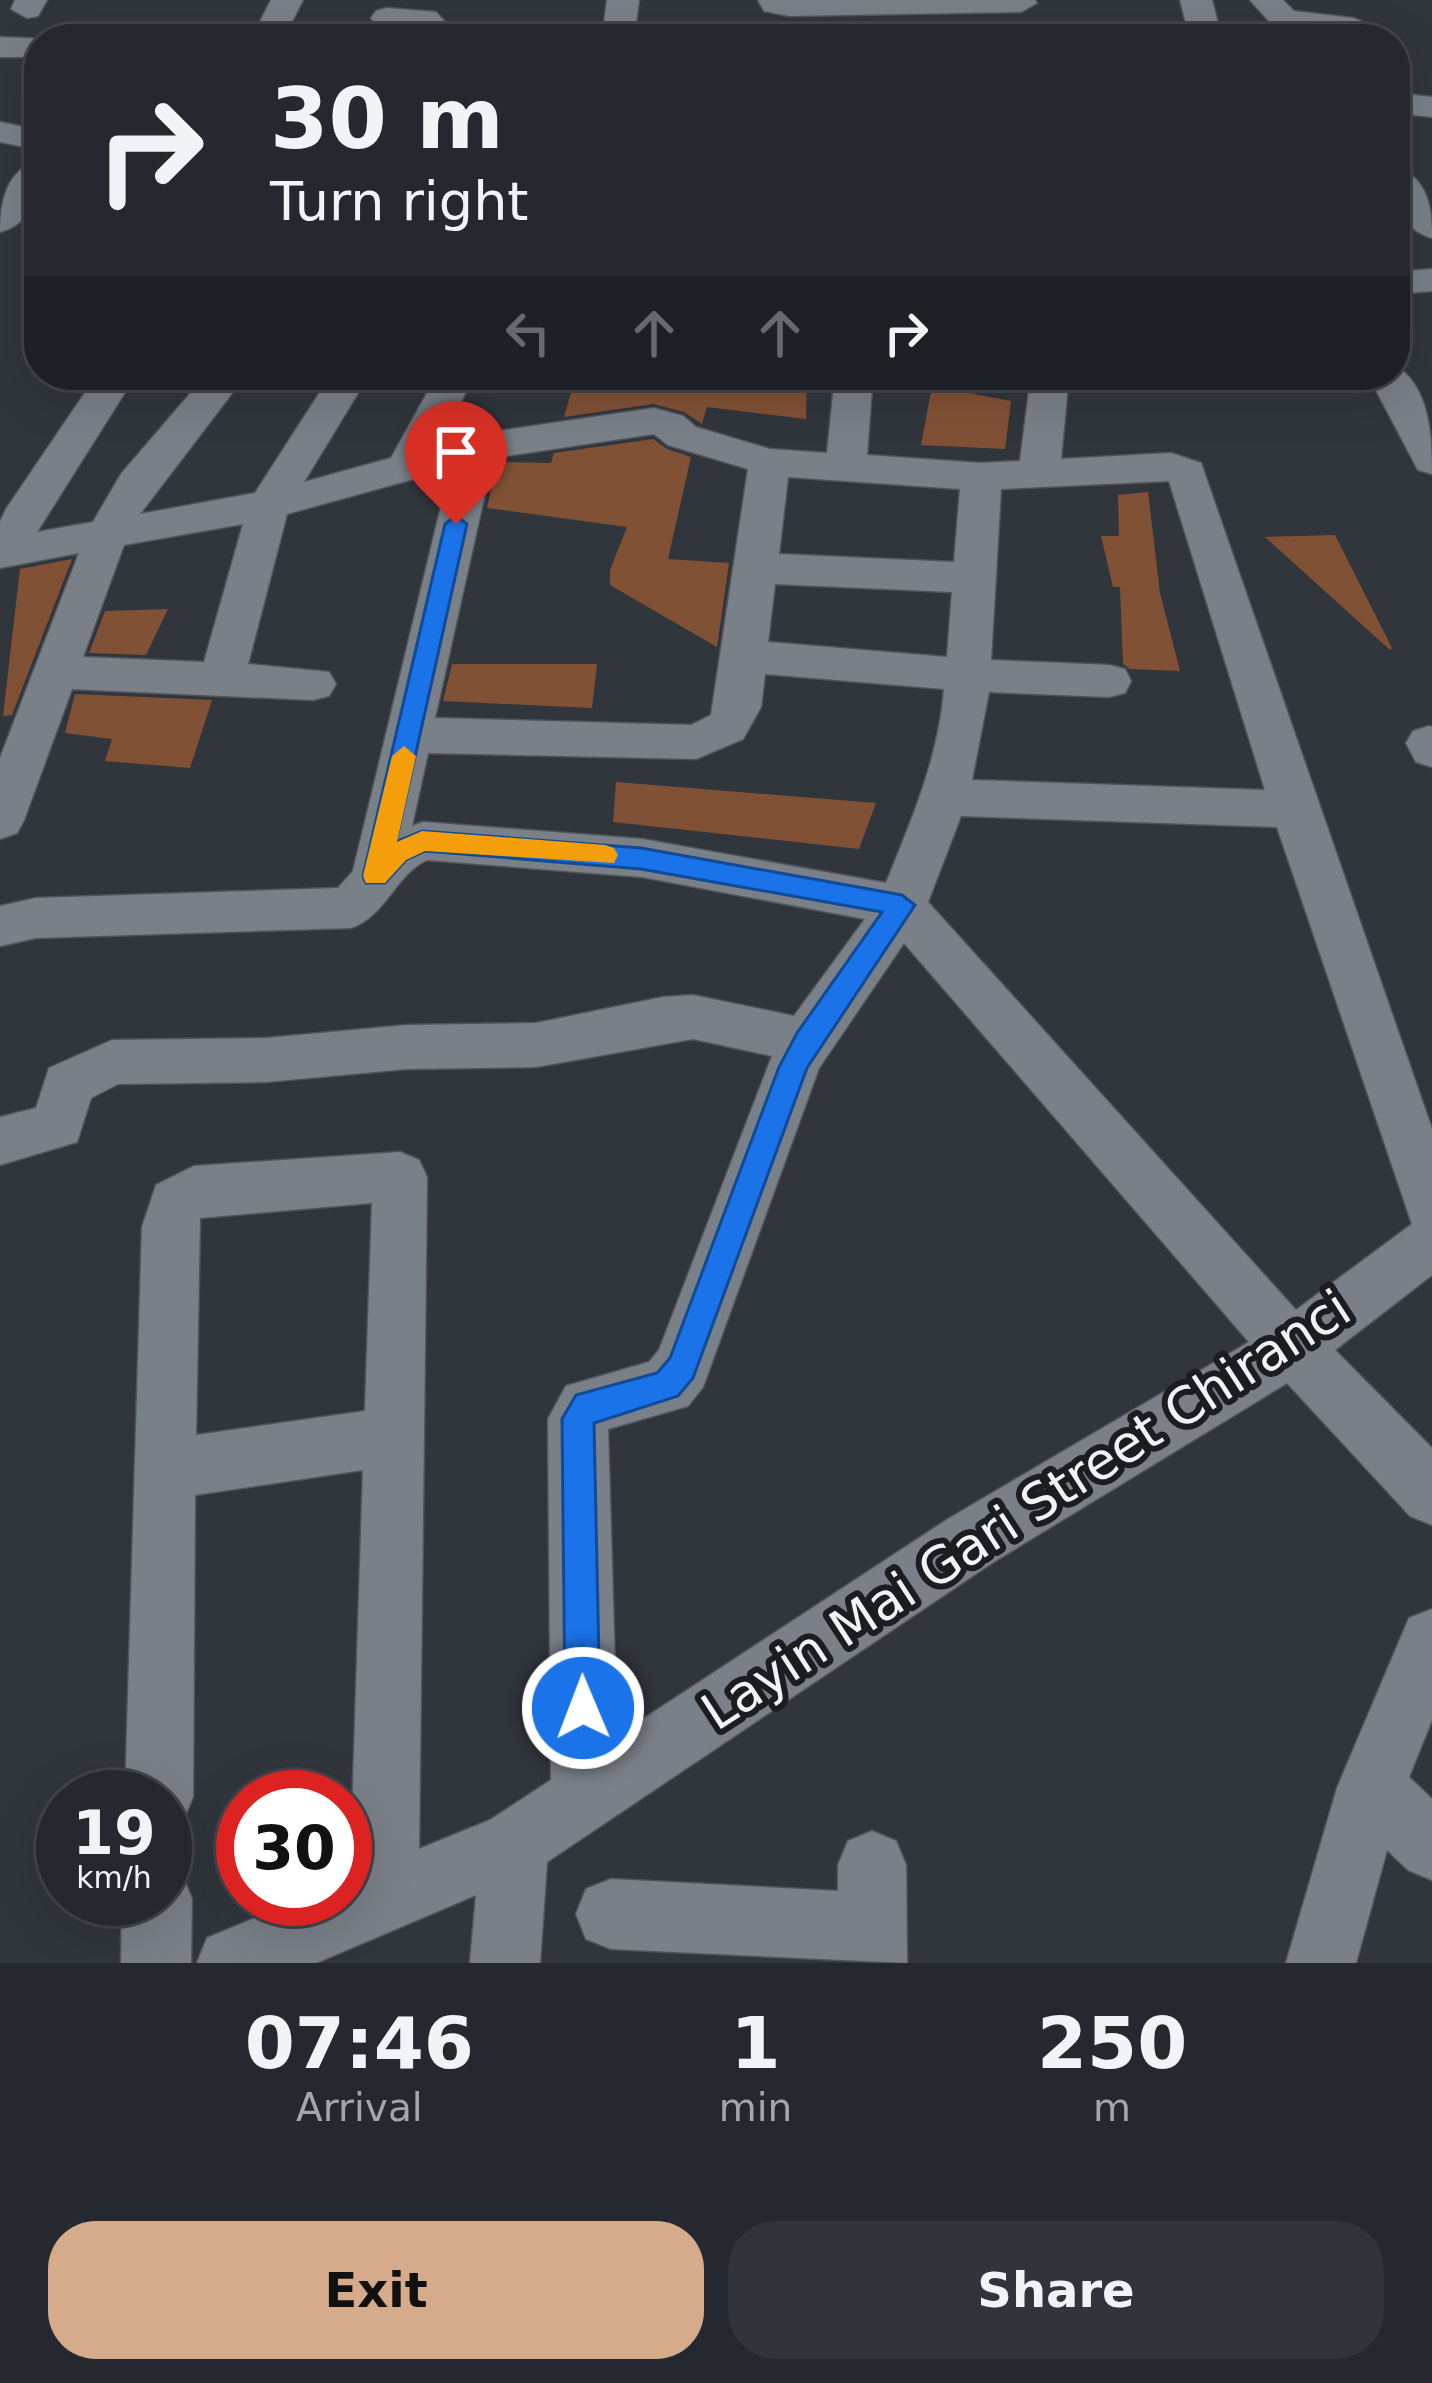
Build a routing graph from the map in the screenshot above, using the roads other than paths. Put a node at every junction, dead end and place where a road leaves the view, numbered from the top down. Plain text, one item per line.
1 (774, 0) edge
2 (1266, 0) edge
3 (884, 3) edge
4 (1024, 8) edge
5 (387, 19) edge
6 (430, 24) edge
7 (1331, 24) edge
8 (24, 190) edge
9 (1410, 198) edge
10 (0, 221) edge
11 (1432, 227) edge
12 (107, 390) edge
13 (214, 390) edge
14 (341, 390) edge
15 (448, 390) edge
16 (853, 390) edge
17 (1048, 390) edge
18 (1396, 390) edge
19 (475, 449) junction
20 (1431, 458) edge
21 (769, 463) junction
22 (408, 465) junction
23 (846, 467) junction
24 (1039, 476) junction
25 (981, 477) junction
26 (269, 506) junction
27 (107, 534) junction
28 (4, 552) edge
29 (758, 568) junction
30 (974, 578) junction
31 (745, 656) junction
32 (56, 672) junction
33 (968, 675) junction
34 (220, 680) junction
35 (1109, 681) dead end
36 (313, 684) dead end
37 (409, 735) junction
38 (944, 797) junction
39 (1294, 809) junction
40 (0, 820) edge
41 (376, 876) junction
42 (902, 905) junction
43 (0, 926) edge
44 (806, 1041) junction
45 (0, 1141) edge
46 (1432, 1207) edge
47 (1432, 1243) edge
48 (1292, 1348) junction
49 (397, 1436) junction
50 (165, 1469) junction
51 (1432, 1494) edge
52 (1432, 1641) edge
53 (159, 1770) edge
54 (1371, 1788) junction
55 (585, 1796) junction
56 (514, 1844) junction
57 (1432, 1846) edge
58 (384, 1899) junction
59 (611, 1914) dead end
60 (872, 1919) edge
61 (157, 1926) edge
62 (156, 1963) edge
63 (232, 1963) edge
64 (505, 1963) edge
65 (1322, 1963) edge

1 - 3 street
2 - 7 street
3 - 4 street
5 - 6 street
8 - 10 street
9 - 11 street
12 - 28 street
13 - 27 street
14 - 26 street
15 - 22 street
16 - 23 street
17 - 24 street
18 - 20 street
19 - 21 street
19 - 22 street
19 - 37 street
21 - 23 street
21 - 29 street
22 - 26 street
23 - 25 street
24 - 25 street
24 - 39 street
25 - 30 street
26 - 27 street
26 - 34 street
27 - 28 street
27 - 32 street
29 - 30 street
29 - 31 street
30 - 33 street
31 - 33 street
31 - 37 street
32 - 34 street
32 - 40 street
33 - 35 street
33 - 38 street
34 - 36 street
37 - 41 street
38 - 39 street
38 - 42 street
39 - 46 street
41 - 42 street
41 - 43 street
42 - 44 street
42 - 48 street
44 - 45 street
44 - 55 street
47 - 48 street, Layin Mai Gari Street Chiranci
48 - 51 street
48 - 55 street, Layin Mai Gari Street Chiranci
49 - 50 street
49 - 50 street
49 - 58 street
50 - 53 street
52 - 54 street
54 - 57 street
54 - 65 street
55 - 56 street, Layin Mai Gari Street Chiranci
56 - 58 street, Layin Mai Gari Street Chiranci
56 - 64 street
58 - 63 street, Layin Mai Gari Street Chiranci
59 - 60 street
61 - 62 street

